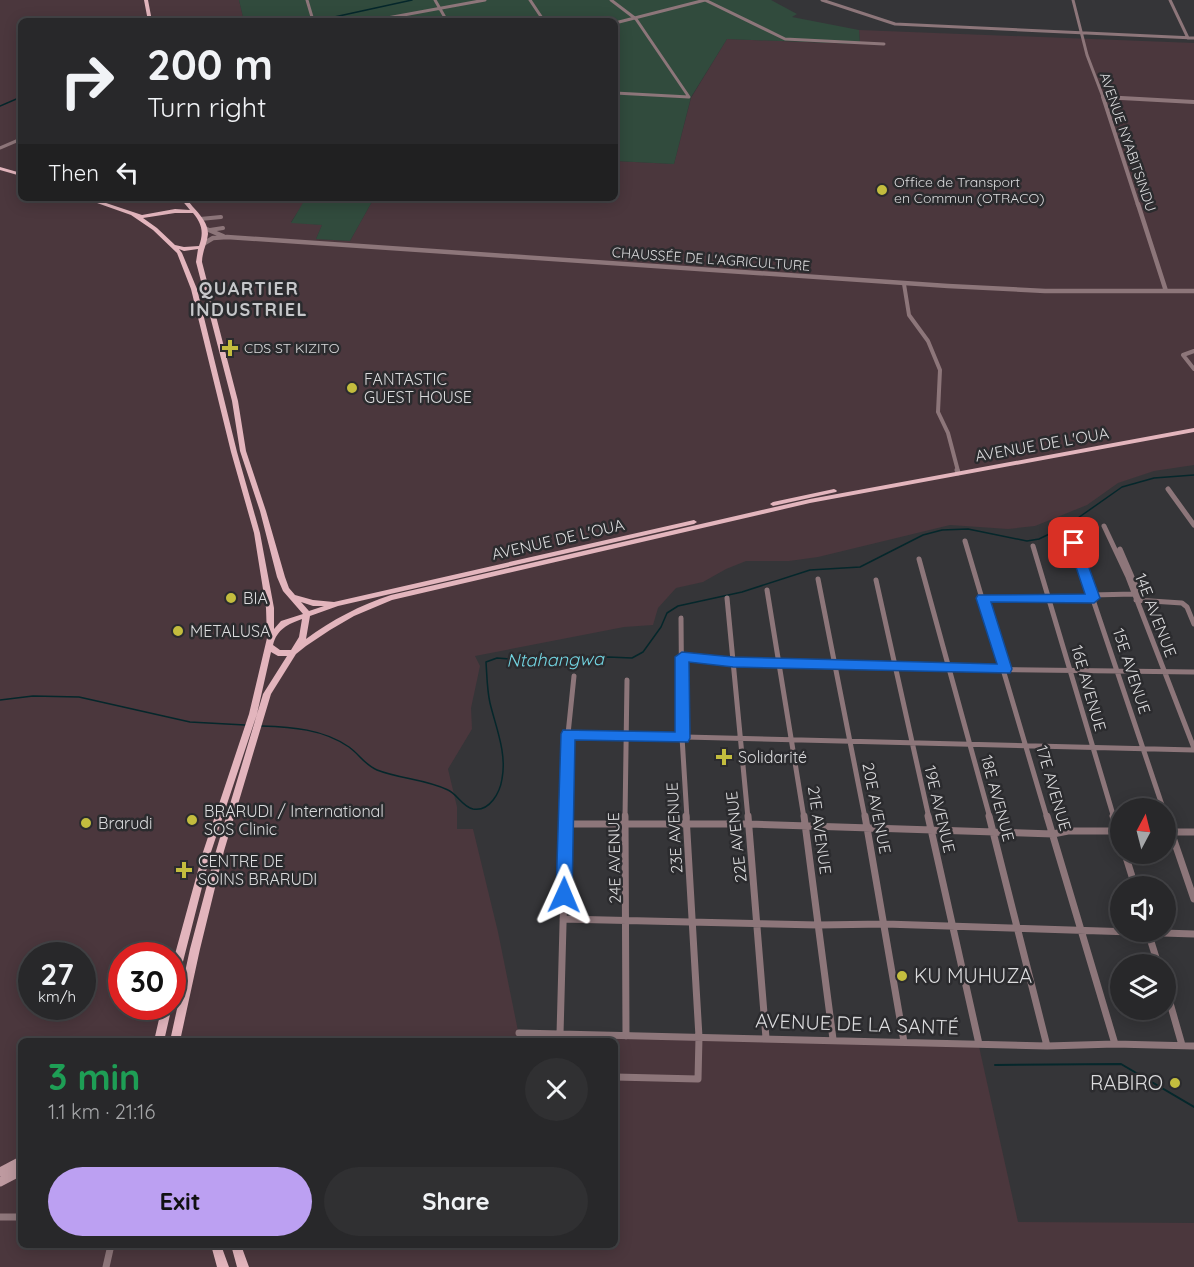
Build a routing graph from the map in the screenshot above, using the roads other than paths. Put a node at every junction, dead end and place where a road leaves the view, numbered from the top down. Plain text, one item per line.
1 (144, 0) edge
2 (307, 0) edge
3 (435, 0) edge
4 (485, 0) edge
5 (530, 0) edge
6 (611, 0) edge
7 (705, 0) edge
8 (822, 0) edge
9 (1073, 0) edge
10 (1170, 0) edge
11 (440, 8) junction
12 (147, 18) edge
13 (308, 18) edge
14 (387, 18) edge
15 (445, 18) edge
16 (542, 18) edge
17 (636, 19) junction
18 (618, 22) edge
19 (1083, 33) junction
20 (1188, 38) junction
21 (1194, 38) edge
22 (884, 44) dead end
23 (618, 93) edge
24 (1103, 97) junction
25 (1194, 102) edge
26 (18, 139) edge
27 (0, 148) edge
28 (0, 168) edge
29 (18, 175) edge
30 (95, 201) edge
31 (177, 201) edge
32 (185, 201) edge
33 (194, 212) junction
34 (164, 213) junction
35 (133, 214) junction
36 (221, 217) dead end
37 (200, 219) junction
38 (223, 228) dead end
39 (155, 229) junction
40 (207, 229) junction
41 (226, 237) junction
42 (202, 245) junction
43 (173, 246) junction
44 (904, 284) junction
45 (1166, 291) junction
46 (1194, 291) edge
47 (220, 341) junction
48 (208, 343) junction
49 (1194, 351) edge
50 (1194, 369) edge
51 (1194, 430) edge
52 (958, 473) junction
53 (1168, 489) dead end
54 (807, 499) junction
55 (263, 511) junction
56 (252, 514) junction
57 (1194, 525) edge
58 (1104, 526) dead end
59 (965, 541) dead end
60 (1074, 543) dead end
61 (1033, 546) dead end
62 (1120, 549) dead end
63 (919, 559) dead end
64 (818, 579) dead end
65 (876, 580) dead end
66 (767, 590) dead end
67 (293, 596) junction
68 (1048, 597) junction
69 (1093, 597) junction
70 (727, 598) dead end
71 (983, 598) junction
72 (1137, 598) junction
73 (337, 604) junction
74 (307, 614) junction
75 (681, 618) dead end
76 (1194, 624) edge
77 (271, 642) junction
78 (292, 653) junction
79 (682, 657) junction
80 (733, 662) junction
81 (781, 663) junction
82 (836, 665) junction
83 (894, 667) junction
84 (949, 669) junction
85 (1005, 669) junction
86 (1070, 670) junction
87 (1118, 671) junction
88 (1163, 672) junction
89 (1194, 672) edge
90 (573, 676) dead end
91 (627, 680) dead end
92 (256, 715) junction
93 (568, 734) junction
94 (625, 737) junction
95 (682, 738) junction
96 (250, 739) junction
97 (740, 739) junction
98 (793, 740) junction
99 (852, 742) junction
100 (911, 744) junction
101 (970, 745) junction
102 (1028, 746) junction
103 (1093, 748) junction
104 (1143, 749) junction
105 (1194, 749) edge
106 (1159, 798) edge
107 (1110, 802) edge
108 (565, 824) junction
109 (688, 824) junction
110 (749, 824) junction
111 (627, 825) junction
112 (806, 827) junction
113 (868, 828) junction
114 (931, 830) junction
115 (993, 830) junction
116 (1176, 832) edge
117 (1194, 832) edge
118 (1110, 833) edge
119 (1053, 834) junction
120 (1176, 853) edge
121 (1194, 899) edge
122 (563, 919) junction
123 (628, 922) junction
124 (692, 923) junction
125 (758, 924) junction
126 (885, 924) junction
127 (818, 925) junction
128 (951, 926) junction
129 (1016, 927) junction
130 (1081, 931) junction
131 (1110, 931) edge
132 (1176, 933) edge
133 (1194, 934) edge
134 (183, 942) edge
135 (164, 1020) edge
136 (1175, 1020) edge
137 (519, 1034) dead end
138 (560, 1034) junction
139 (626, 1036) junction
140 (699, 1037) junction
141 (160, 1038) edge
142 (176, 1038) edge
143 (766, 1038) junction
144 (833, 1039) junction
145 (904, 1042) junction
146 (979, 1044) junction
147 (1115, 1044) junction
148 (1047, 1046) junction
149 (1182, 1046) junction
150 (1194, 1046) edge
151 (618, 1077) edge
152 (698, 1079) joint
153 (18, 1163) edge
154 (0, 1172) edge
155 (18, 1173) edge
156 (0, 1182) edge
157 (18, 1216) edge
158 (0, 1217) edge
159 (110, 1248) edge
160 (217, 1248) edge
161 (237, 1248) edge
162 (106, 1267) edge
163 (223, 1267) edge
164 (243, 1267) edge

1 - 12 main road
2 - 13 street
3 - 11 street
4 - 11 street
5 - 16 street
6 - 17 street
7 - 17 street
7 - 22 street
8 - 19 street
9 - 19 street, AVENUE NYABITSINDU
10 - 20 street
11 - 14 street
11 - 15 street
17 - 18 street
17 - 23 street
19 - 20 street
19 - 24 street, AVENUE NYABITSINDU
20 - 21 street
24 - 25 street
24 - 45 street, AVENUE NYABITSINDU
26 - 27 street
28 - 29 main road
30 - 35 main road
31 - 34 main road
32 - 33 main road
33 - 34 main road
33 - 37 main road
34 - 35 main road
34 - 39 main road
35 - 39 main road
36 - 37 street
37 - 40 main road
38 - 40 street
39 - 43 main road
40 - 41 street, CHAUSSÉE DE L'AGRICULTURE
40 - 42 main road
41 - 42 street, CHAUSSÉE DE L'AGRICULTURE
41 - 44 street, CHAUSSÉE DE L'AGRICULTURE
42 - 43 main road
42 - 47 main road
43 - 48 main road
44 - 45 street, CHAUSSÉE DE L'AGRICULTURE
44 - 52 street
45 - 46 street, CHAUSSÉE DE L'AGRICULTURE
47 - 48 main road
47 - 55 main road
48 - 56 main road
49 - 50 street
51 - 52 main road, AVENUE DE L'OUA
52 - 54 main road, AVENUE DE L'OUA
53 - 57 street
54 - 73 main road, AVENUE DE L'OUA
54 - 78 main road, AVENUE DE L'OUA
55 - 56 main road
55 - 67 main road
56 - 77 main road
58 - 72 street, 14E AVENUE
59 - 71 street, 17E AVENUE
60 - 69 street, 15E AVENUE
61 - 68 street, 16E AVENUE
62 - 72 street
63 - 84 street, 18E AVENUE
64 - 82 street, 20E AVENUE
65 - 83 street, 19E AVENUE
66 - 81 street, 21E AVENUE
67 - 73 main road
67 - 74 main road
68 - 69 street
68 - 71 street
68 - 86 street, 16E AVENUE
69 - 72 street
69 - 87 street, 15E AVENUE
70 - 80 street, 22E AVENUE
71 - 85 street, 17E AVENUE
72 - 76 street
72 - 88 street, 14E AVENUE
73 - 74 main road, AVENUE DE L'OUA
74 - 77 main road, AVENUE DE L'OUA
74 - 78 main road
75 - 79 street, 23E AVENUE
77 - 78 main road
77 - 92 main road
78 - 92 main road
79 - 80 street
79 - 95 street, 23E AVENUE
80 - 81 street
80 - 97 street, 22E AVENUE
81 - 82 street
81 - 98 street, 21E AVENUE
82 - 83 street
82 - 99 street, 20E AVENUE
83 - 84 street
83 - 100 street, 19E AVENUE
84 - 85 street
84 - 101 street, 18E AVENUE
85 - 86 street
85 - 102 street, 17E AVENUE
86 - 87 street
86 - 103 street, 16E AVENUE
87 - 88 street
87 - 104 street, 15E AVENUE
88 - 89 street
88 - 105 street, 14E AVENUE
90 - 93 street
91 - 94 street, 24E AVENUE
92 - 96 main road
93 - 94 street
93 - 108 street
94 - 95 street
94 - 111 street, 24E AVENUE
95 - 97 street
95 - 109 street, 23E AVENUE
96 - 134 main road
96 - 142 main road
97 - 98 street
97 - 110 street, 22E AVENUE
98 - 99 street
98 - 112 street, 21E AVENUE
99 - 100 street
99 - 113 street, 20E AVENUE
100 - 101 street
100 - 114 street, 19E AVENUE
101 - 102 street
101 - 115 street, 18E AVENUE
102 - 103 street
102 - 119 street, 17E AVENUE
103 - 104 street
103 - 107 street, 16E AVENUE
104 - 105 street
104 - 106 street, 15E AVENUE
108 - 111 street
108 - 122 street
109 - 110 street
109 - 111 street
109 - 124 street, 23E AVENUE
110 - 112 street
110 - 125 street, 22E AVENUE
111 - 123 street, 24E AVENUE
112 - 113 street
112 - 127 street, 21E AVENUE
113 - 114 street
113 - 126 street, 20E AVENUE
114 - 115 street
114 - 128 street, 19E AVENUE
115 - 119 street
115 - 129 street, 18E AVENUE
116 - 117 street
118 - 119 street
119 - 130 street, 17E AVENUE
120 - 121 street
122 - 123 street
122 - 138 street
123 - 124 street
123 - 139 street, 24E AVENUE
124 - 125 street
124 - 140 street, 23E AVENUE
125 - 127 street
125 - 143 street, 22E AVENUE
126 - 127 street
126 - 128 street
126 - 145 street, 20E AVENUE
127 - 144 street, 21E AVENUE
128 - 129 street
128 - 146 street, 19E AVENUE
129 - 130 street
129 - 148 street, 18E AVENUE
130 - 131 street
130 - 147 street, 17E AVENUE
132 - 133 street
135 - 141 main road
136 - 149 street
137 - 138 street, AVENUE DE LA SANTÉ
138 - 139 street, AVENUE DE LA SANTÉ
139 - 140 street, AVENUE DE LA SANTÉ
140 - 143 street, AVENUE DE LA SANTÉ
140 - 152 street
143 - 144 street, AVENUE DE LA SANTÉ
144 - 145 street, AVENUE DE LA SANTÉ
145 - 146 street, AVENUE DE LA SANTÉ
146 - 148 street, AVENUE DE LA SANTÉ
147 - 148 street, AVENUE DE LA SANTÉ
147 - 149 street, AVENUE DE LA SANTÉ
149 - 150 street, AVENUE DE LA SANTÉ
151 - 152 street
153 - 154 main road
155 - 156 main road
157 - 158 street
159 - 162 street
160 - 163 main road
161 - 164 main road

